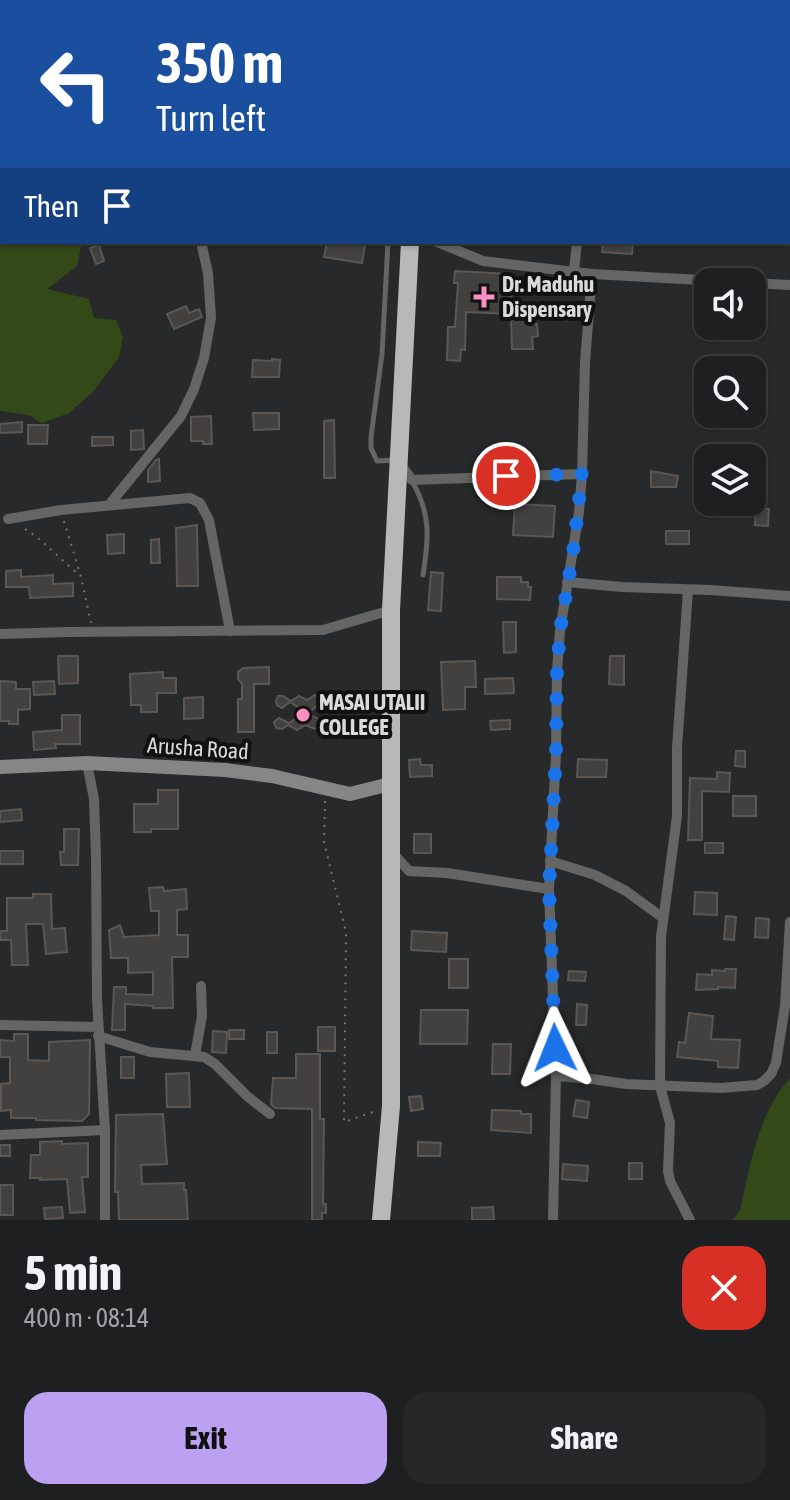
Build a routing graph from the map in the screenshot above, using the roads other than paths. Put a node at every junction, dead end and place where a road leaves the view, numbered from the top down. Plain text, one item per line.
1 (201, 244) edge
2 (388, 244) edge
3 (410, 244) edge
4 (442, 244) edge
5 (577, 244) edge
6 (574, 271) junction
7 (592, 274) junction
8 (790, 285) edge
9 (398, 460) junction
10 (582, 474) junction
11 (412, 480) junction
12 (109, 505) junction
13 (8, 519) road end
14 (423, 575) dead end
15 (567, 582) junction
16 (688, 590) junction
17 (790, 596) edge
18 (391, 610) junction
19 (230, 631) junction
20 (0, 634) edge
21 (87, 763) junction
22 (0, 767) edge
23 (390, 784) junction
24 (390, 850) junction
25 (550, 861) junction
26 (549, 889) junction
27 (663, 918) junction
28 (790, 922) edge
29 (789, 954) edge
30 (201, 986) dead end
31 (0, 1025) edge
32 (98, 1031) junction
33 (195, 1055) junction
34 (556, 1076) junction
35 (660, 1086) junction
36 (270, 1114) dead end
37 (105, 1130) junction
38 (0, 1135) edge
39 (105, 1220) edge
40 (381, 1220) edge
41 (553, 1220) edge
42 (690, 1220) edge

1 - 12 street
2 - 9 lane
3 - 9 highway
4 - 6 street
5 - 6 street
6 - 7 street
7 - 8 street
7 - 10 street
9 - 11 street
9 - 18 highway
10 - 11 street
10 - 15 street
11 - 14 lane
12 - 13 street
12 - 19 street
15 - 16 street
15 - 25 street
16 - 17 street
16 - 27 street
18 - 19 street
18 - 23 highway
19 - 20 street
21 - 22 main road, Arusha Road
21 - 23 main road, Arusha Road
21 - 32 street
23 - 24 highway
24 - 26 street
24 - 40 highway
25 - 26 street
25 - 27 street
26 - 34 street
27 - 35 street
28 - 29 street
29 - 35 street
30 - 33 street
31 - 32 street
32 - 33 street
32 - 37 street
33 - 36 street
34 - 35 street
34 - 41 street
35 - 42 street
37 - 38 street
37 - 39 street

